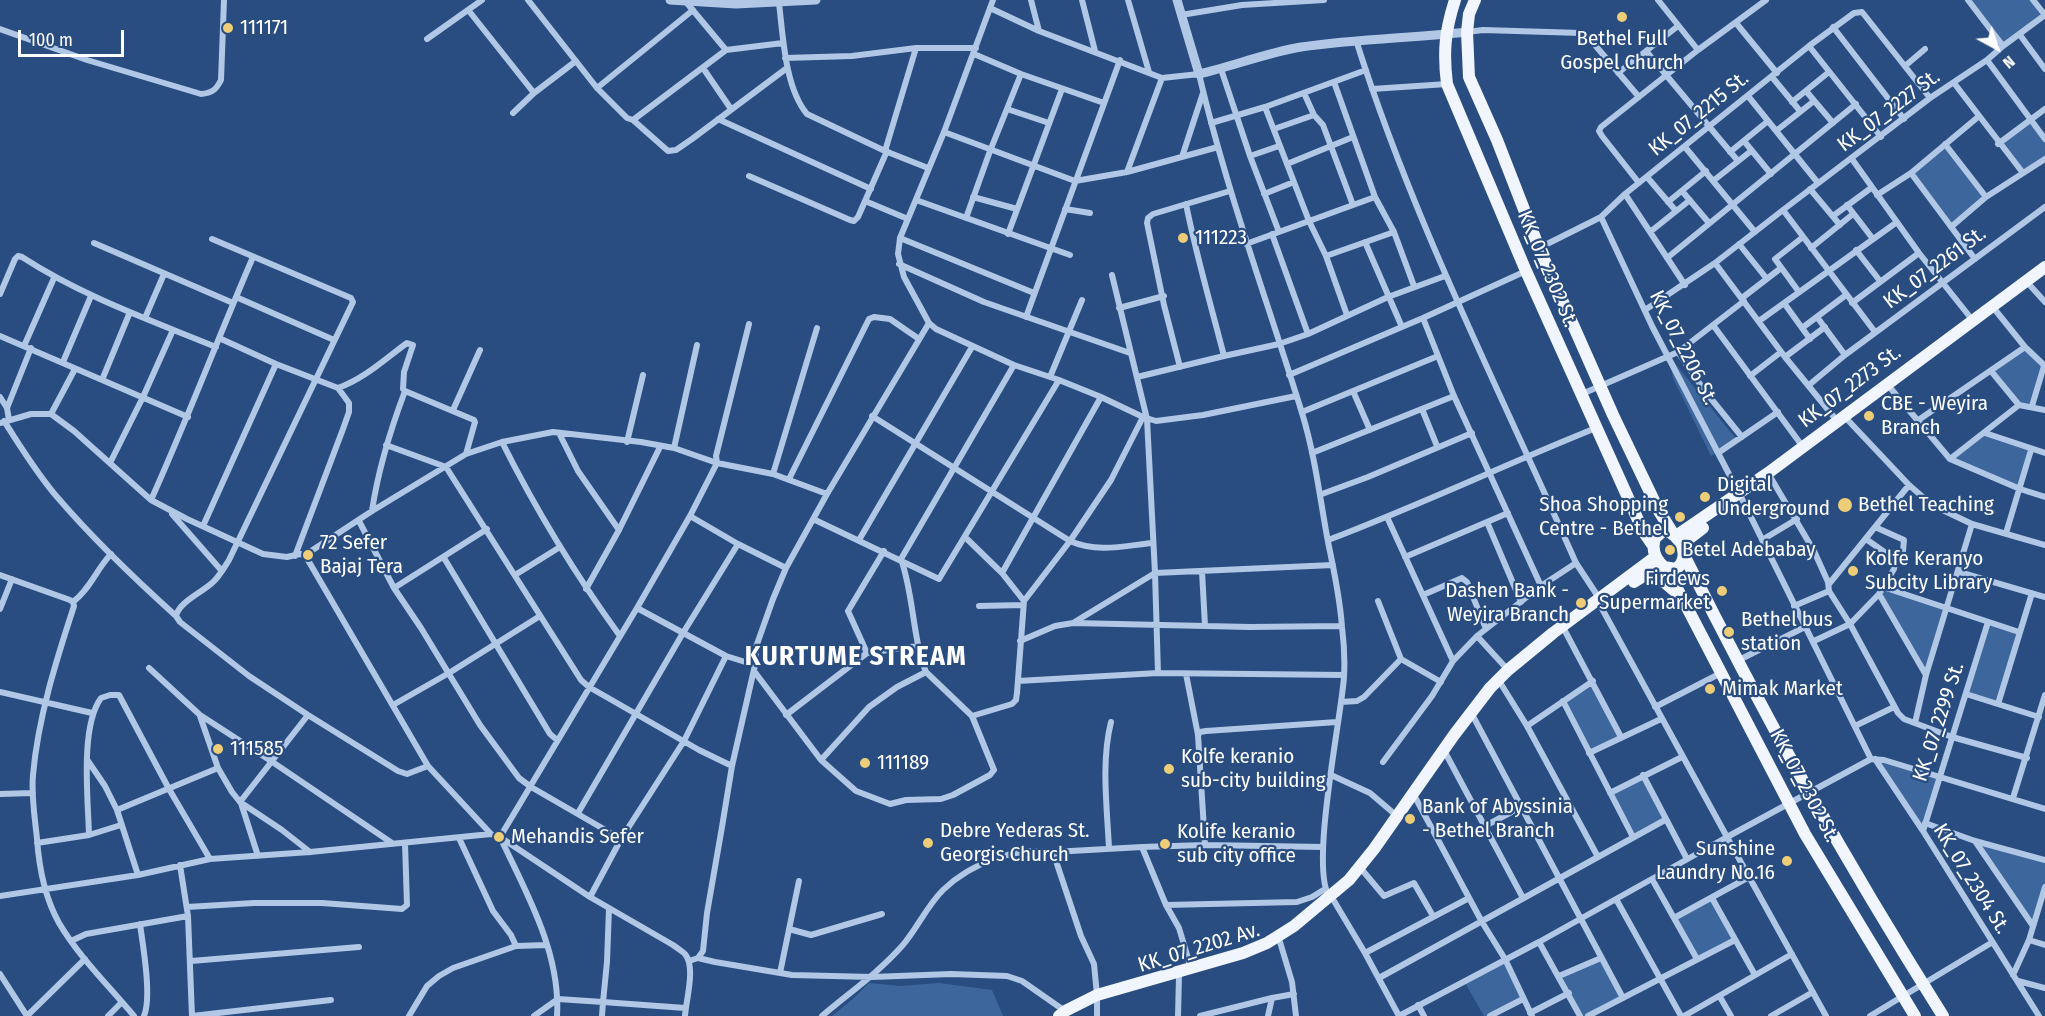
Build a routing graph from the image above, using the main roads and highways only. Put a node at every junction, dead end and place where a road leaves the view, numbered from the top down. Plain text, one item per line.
1 (1447, 0) edge
2 (1455, 0) edge
3 (1475, 0) edge
4 (1450, 15) junction
5 (2045, 267) edge
6 (2045, 272) edge
7 (2027, 283) junction
8 (1692, 531) junction
9 (1676, 538) junction
10 (1650, 541) junction
11 (1661, 564) junction
12 (1645, 570) junction
13 (1692, 571) junction
14 (1683, 599) junction
15 (1600, 602) junction
16 (1329, 896) junction
17 (1097, 998) junction
18 (1063, 1014) edge
19 (1915, 1016) edge
20 (1942, 1016) edge

1 - 4 main road
2 - 4 main road, KK_07_2302 St.
3 - 9 main road, KK_07_2302 St.
4 - 10 main road, KK_07_2302 St.
5 - 7 main road, KK_07_2273 St.
6 - 7 main road, KK_07_2273 St.
7 - 8 main road, KK_07_2273 St.
8 - 9 main road, KK_07_2273 St.
8 - 9 main road
8 - 13 main road
9 - 10 main road
9 - 11 main road
9 - 13 main road, KK_07_2302 St.
10 - 11 main road, KK_07_2302 St.
10 - 12 main road
11 - 12 main road
11 - 14 main road, KK_07_2302 St.
12 - 14 main road
12 - 15 main road
13 - 20 main road, KK_07_2302 St.
14 - 19 main road, KK_07_2302 St.
15 - 16 main road
15 - 16 main road
16 - 17 main road
16 - 17 main road, KK_07_2202 Av.
17 - 18 main road

